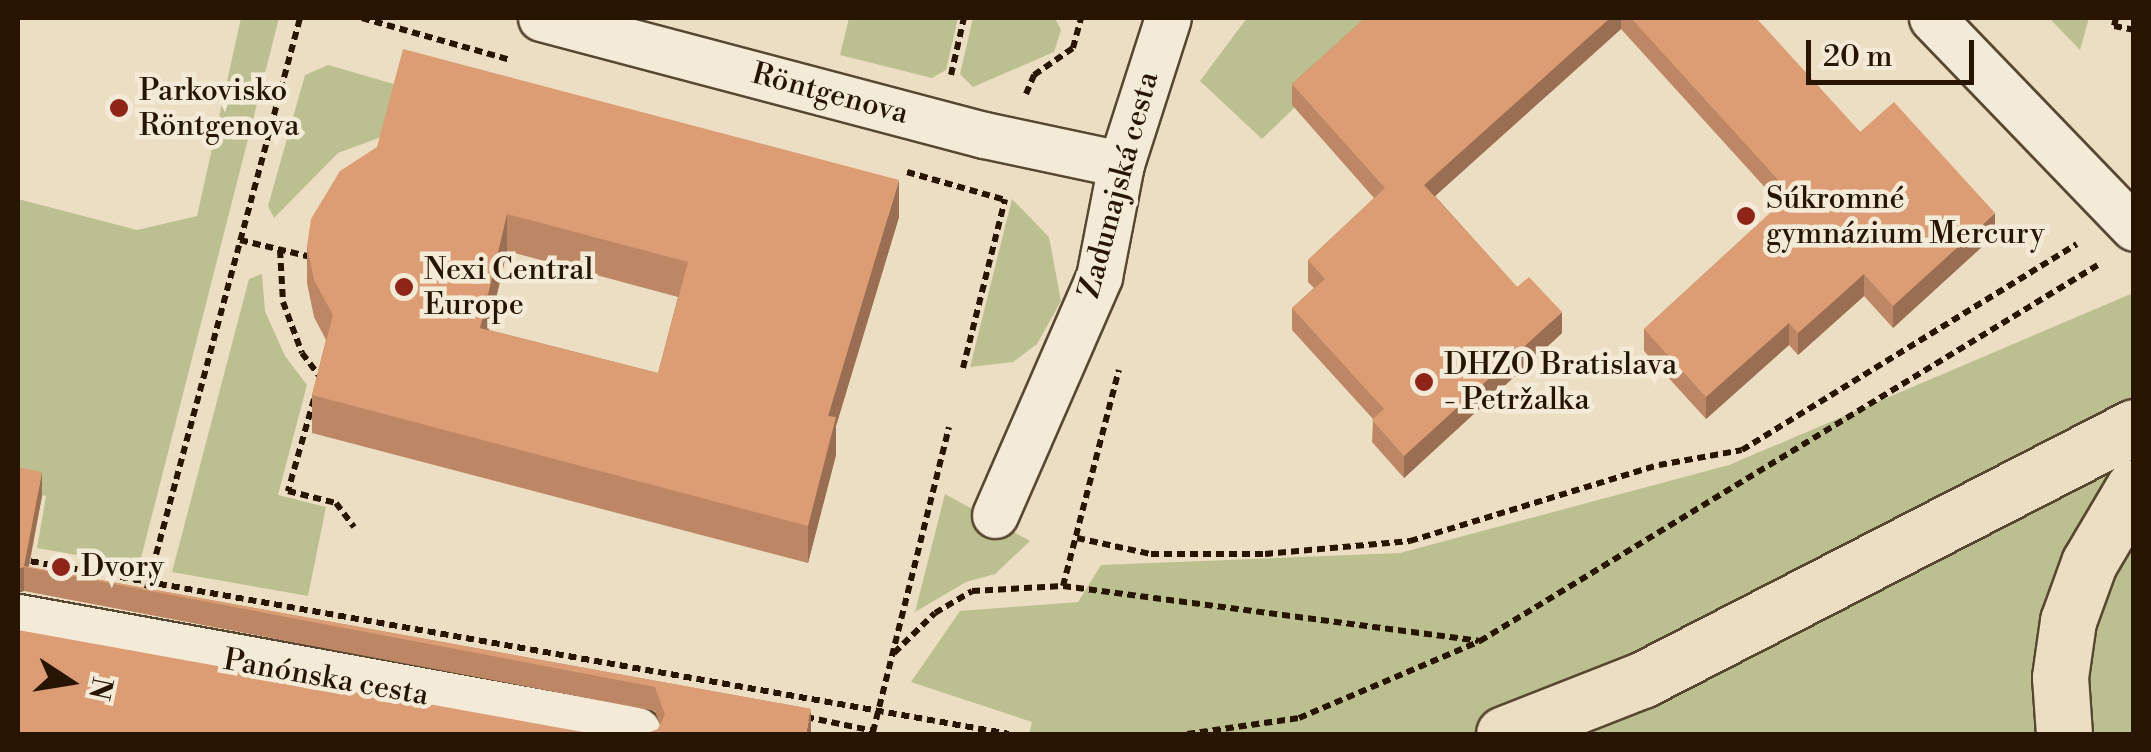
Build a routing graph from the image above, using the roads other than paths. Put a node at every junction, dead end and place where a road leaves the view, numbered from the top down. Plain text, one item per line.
1 (541, 18) edge
2 (1168, 18) edge
3 (1932, 18) edge
4 (1120, 164) junction
5 (2134, 228) edge
6 (2134, 427) edge
7 (2134, 487) edge
8 (994, 515) dead end
9 (18, 622) edge
10 (634, 734) edge
11 (1504, 734) edge
12 (2064, 734) edge

1 - 4 street, Röntgenova
2 - 4 street, Zadunajská cesta
3 - 5 street
4 - 8 street, Zadunajská cesta
6 - 11 main road
7 - 12 main road
9 - 10 main road, Panónska cesta

